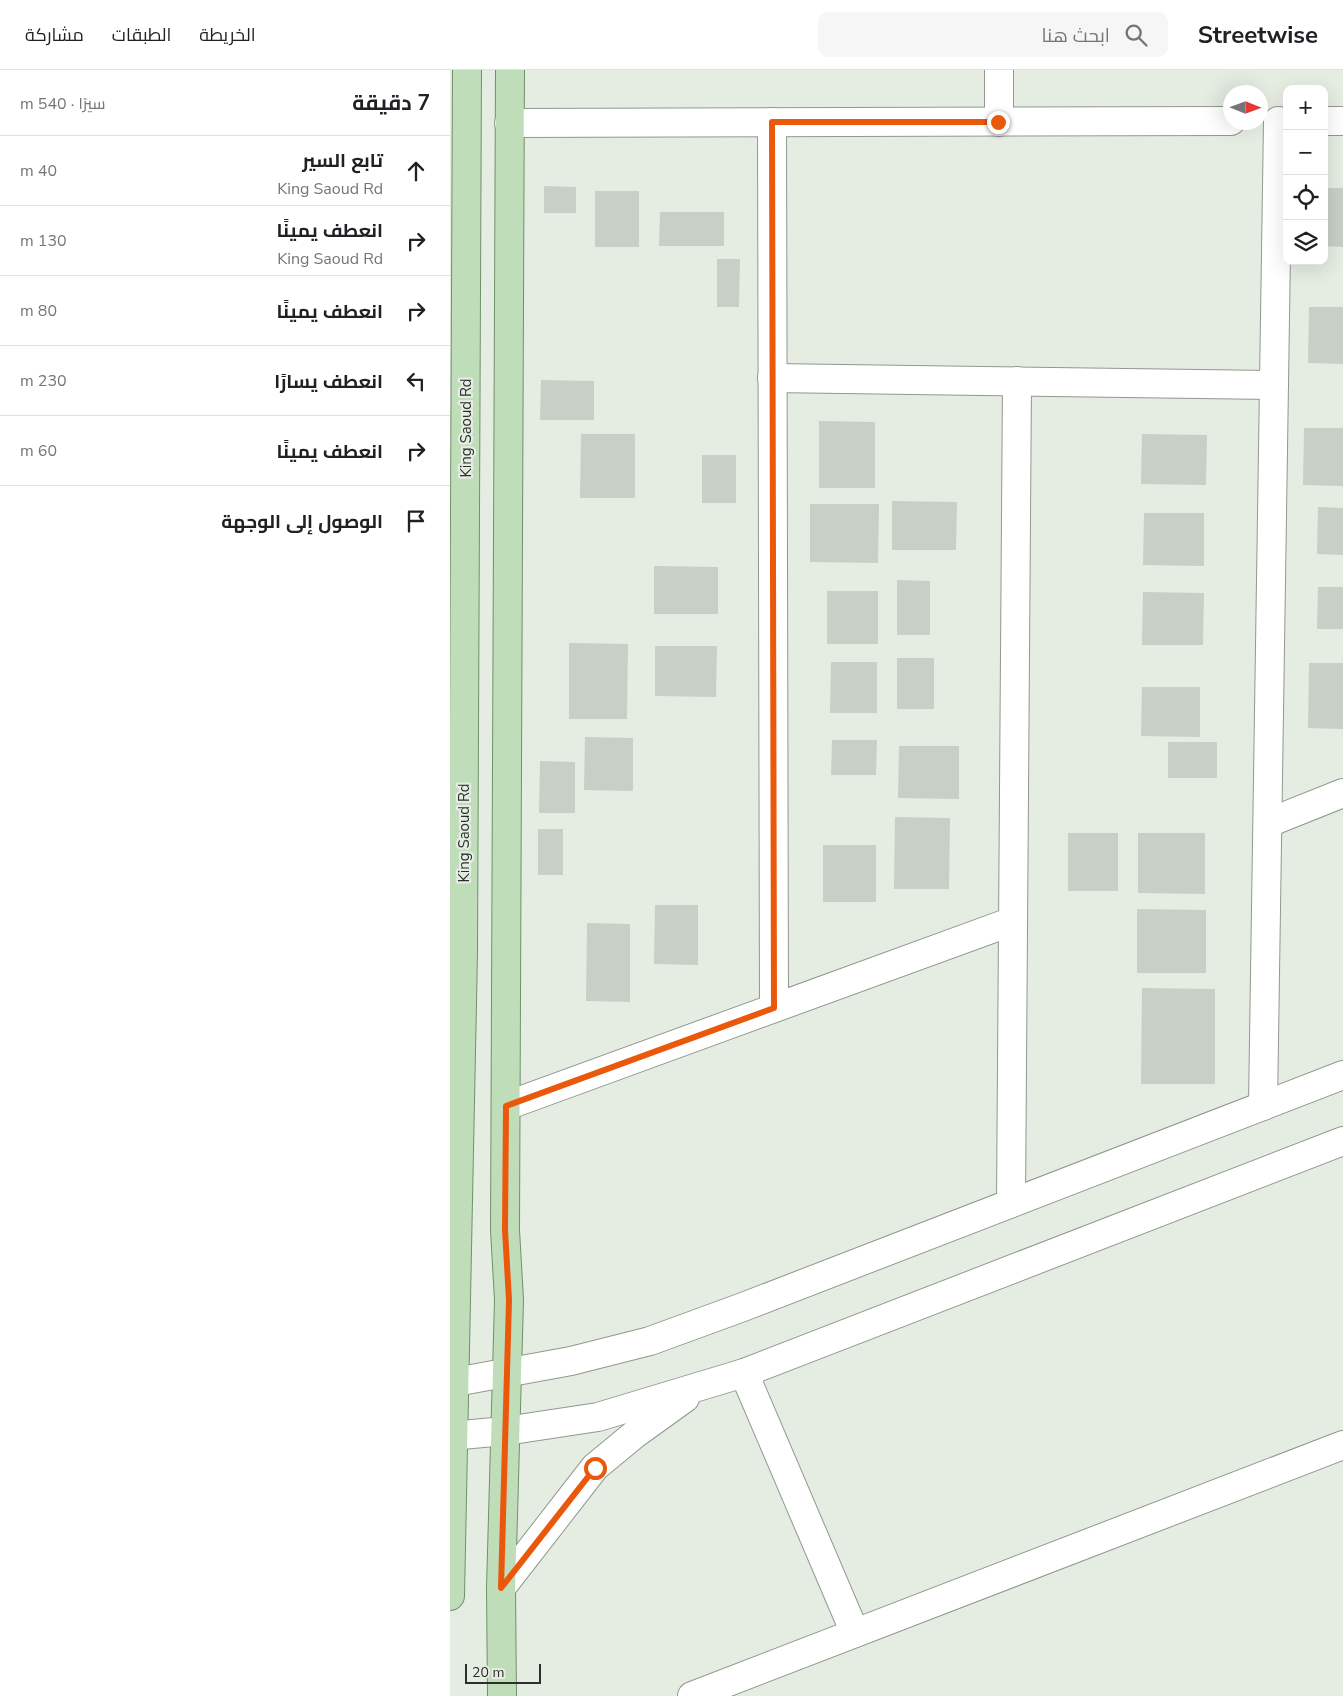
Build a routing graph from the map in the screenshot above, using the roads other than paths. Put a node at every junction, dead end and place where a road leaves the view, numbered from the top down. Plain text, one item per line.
1 (510, 70) edge
2 (999, 70) edge
3 (462, 77) edge
4 (1223, 121) edge
5 (1275, 121) edge
6 (1328, 121) edge
7 (1343, 121) edge
8 (772, 122) junction
9 (998, 122) junction
10 (509, 123) junction
11 (458, 352) edge
12 (772, 378) junction
13 (1017, 381) junction
14 (1274, 385) junction
15 (1343, 793) edge
16 (1268, 823) junction
17 (1013, 921) junction
18 (774, 1008) junction
19 (1343, 1075) edge
20 (506, 1106) junction
21 (1263, 1106) junction
22 (1343, 1141) edge
23 (1011, 1203) junction
24 (507, 1374) junction
25 (744, 1374) junction
26 (452, 1383) edge
27 (703, 1385) junction
28 (505, 1431) junction
29 (451, 1436) edge
30 (1343, 1445) edge
31 (450, 1556) edge
32 (501, 1588) junction
33 (450, 1596) edge
34 (855, 1633) junction
35 (502, 1696) edge
36 (692, 1696) edge

1 - 10 main road
2 - 9 street
3 - 11 main road, King Saoud Rd
4 - 9 street
5 - 14 street
6 - 7 street
8 - 9 street
8 - 10 street
8 - 12 street
10 - 20 main road
11 - 26 main road, King Saoud Rd
12 - 13 street
12 - 18 street
13 - 14 street
13 - 17 street
14 - 16 street
15 - 16 street
16 - 21 street
17 - 18 street
17 - 23 street
18 - 20 street
19 - 21 street
20 - 24 main road
21 - 23 street
22 - 25 street
23 - 24 street
24 - 26 street
24 - 28 main road
25 - 27 street
25 - 34 street
26 - 29 main road, King Saoud Rd
27 - 28 street
27 - 32 street
28 - 29 street
28 - 32 main road
29 - 31 main road, King Saoud Rd
30 - 34 street
31 - 33 main road, King Saoud Rd
32 - 35 main road
34 - 36 street

